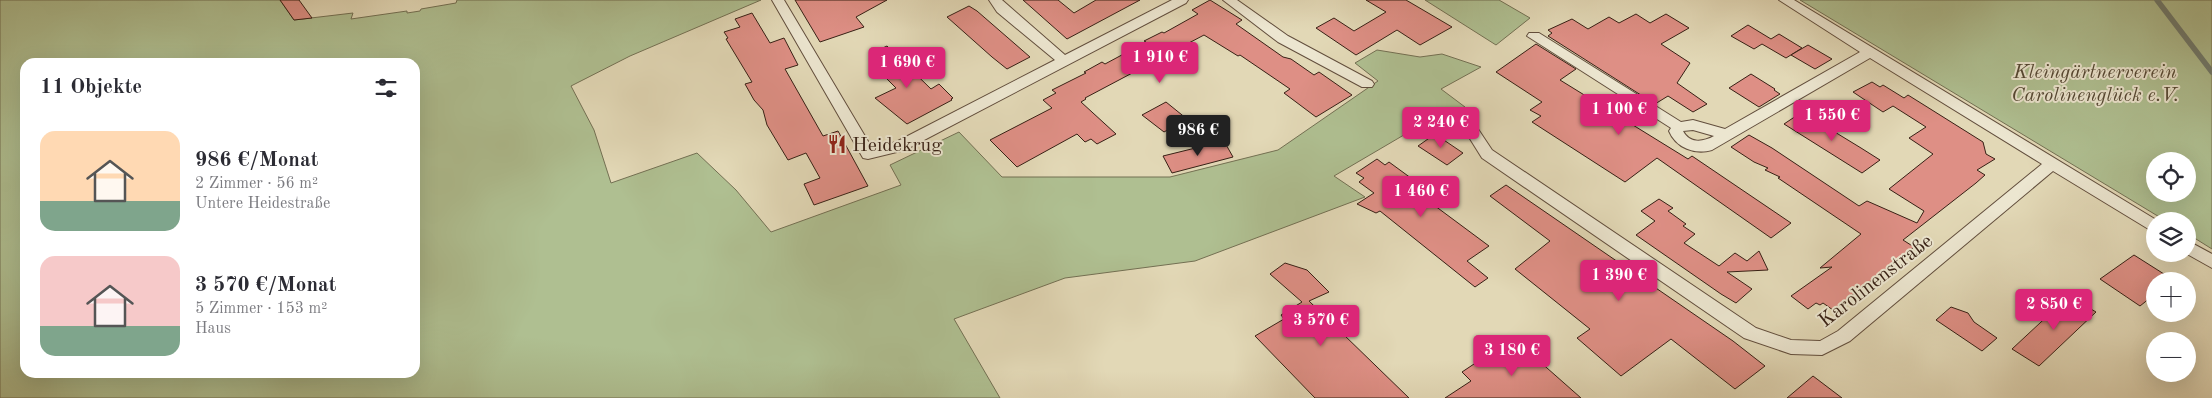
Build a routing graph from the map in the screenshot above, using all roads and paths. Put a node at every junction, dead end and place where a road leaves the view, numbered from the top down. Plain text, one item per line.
1 (778, 0) edge
2 (995, 0) edge
3 (1182, 0) edge
4 (1229, 0) edge
5 (1785, 0) edge
6 (1534, 36) dead end
7 (1870, 52) junction
8 (1064, 61) junction
9 (1367, 84) dead end
10 (1469, 126) dead end
11 (1679, 127) junction
12 (1725, 134) junction
13 (2052, 164) junction
14 (2146, 222) edge
15 (2196, 252) edge
16 (2212, 262) edge

1 - 8 street
2 - 8 street
3 - 8 street
4 - 9 street
5 - 7 street
6 - 11 street
7 - 12 street
7 - 13 street
10 - 13 street, Karolinenstraße
11 - 12 street
11 - 12 street
13 - 14 street
15 - 16 street

